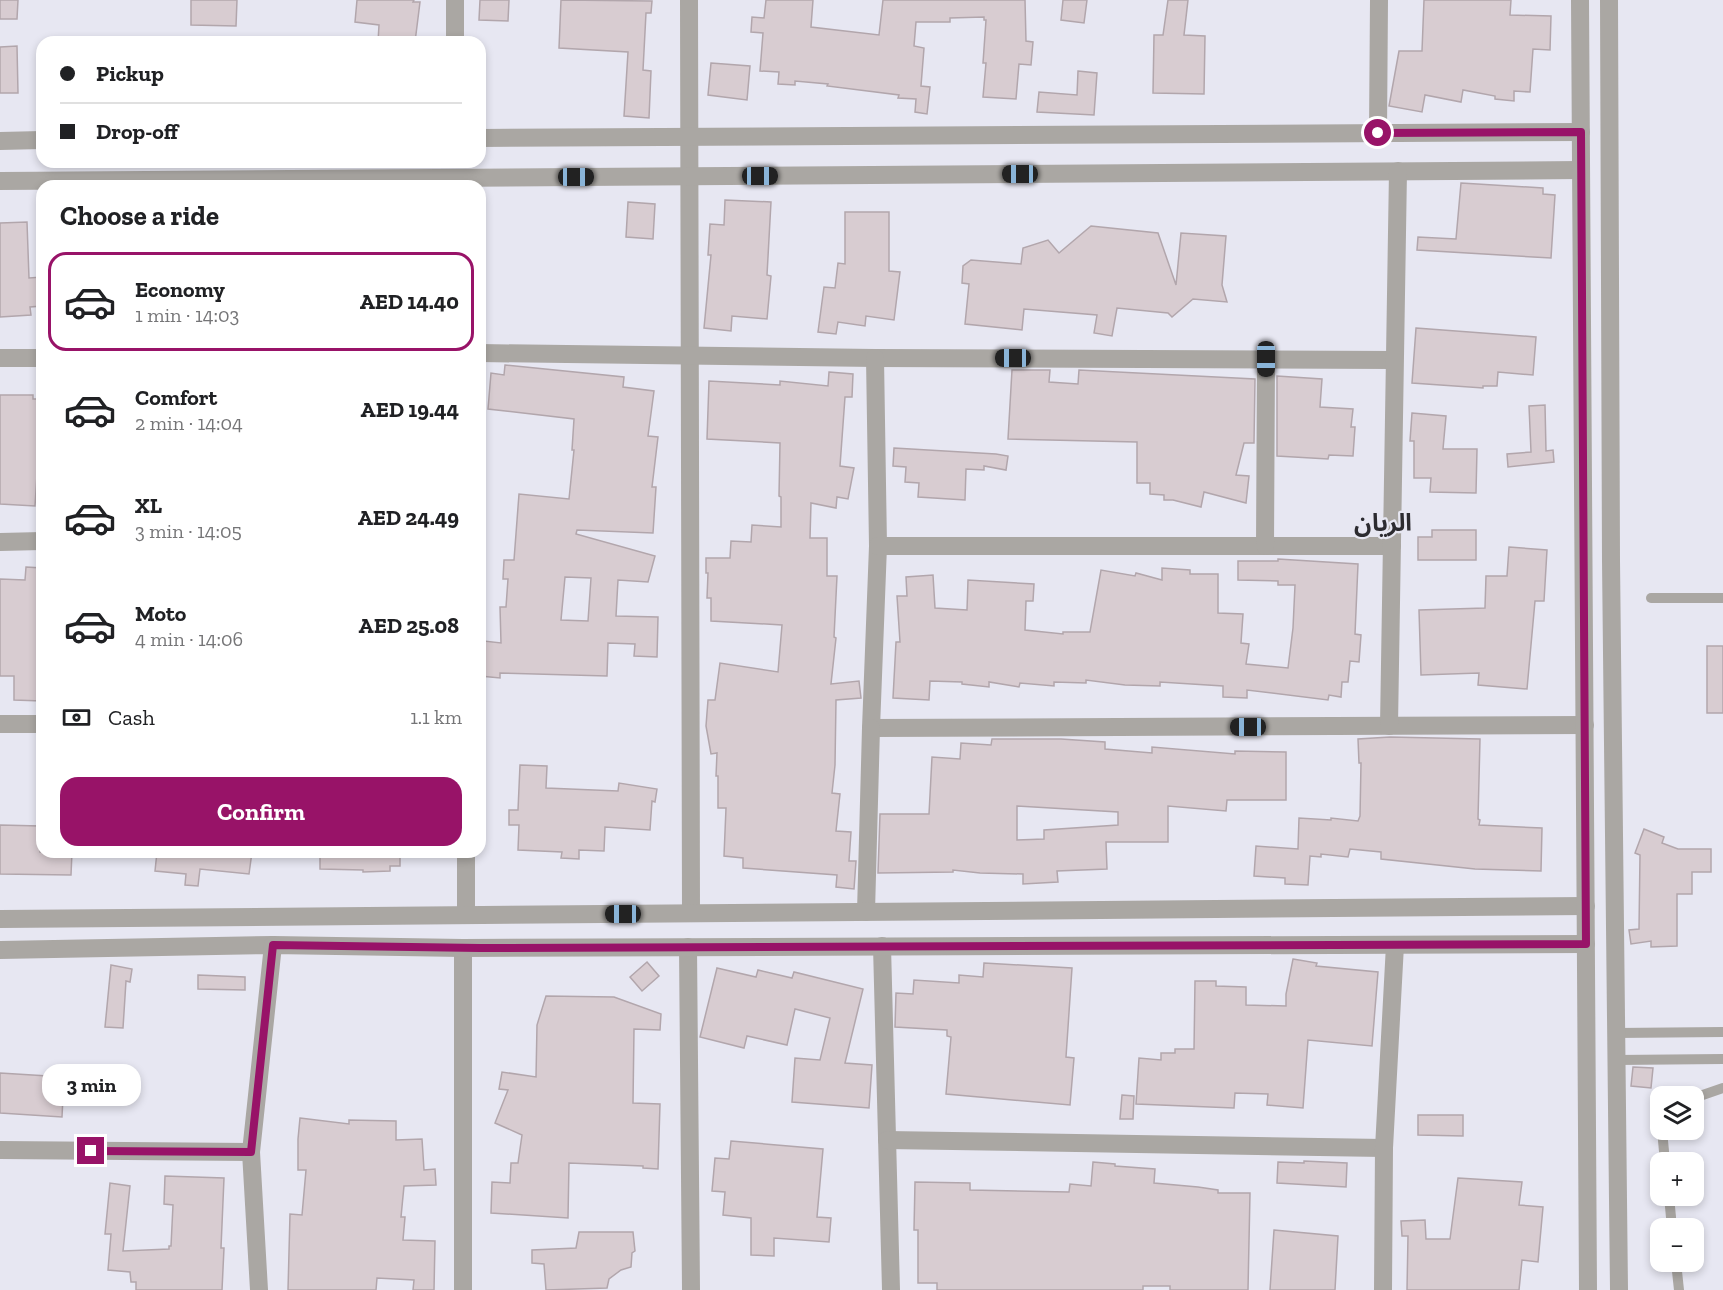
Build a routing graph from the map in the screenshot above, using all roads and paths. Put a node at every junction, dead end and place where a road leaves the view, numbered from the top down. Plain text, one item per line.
1 (456, 0) edge
2 (689, 0) edge
3 (1379, 0) edge
4 (1580, 0) edge
5 (1610, 0) edge
6 (455, 36) edge
7 (1581, 132) junction
8 (1378, 133) junction
9 (689, 137) junction
10 (486, 138) edge
11 (0, 141) edge
12 (36, 141) edge
13 (1581, 170) junction
14 (1398, 171) junction
15 (461, 175) edge
16 (689, 176) junction
17 (350, 180) edge
18 (0, 181) edge
19 (36, 181) edge
20 (486, 353) edge
21 (689, 355) junction
22 (0, 358) edge
23 (36, 358) edge
24 (875, 358) junction
25 (1266, 359) junction
26 (1394, 360) junction
27 (36, 541) edge
28 (0, 542) edge
29 (878, 546) junction
30 (1265, 546) junction
31 (1392, 546) junction
32 (1651, 598) dead end
33 (1723, 598) edge
34 (0, 724) edge
35 (36, 724) edge
36 (1389, 726) junction
37 (1585, 726) junction
38 (870, 728) junction
39 (466, 858) edge
40 (1586, 906) junction
41 (866, 912) junction
42 (691, 913) junction
43 (466, 915) junction
44 (0, 919) edge
45 (1586, 944) junction
46 (273, 945) junction
47 (1395, 945) junction
48 (882, 946) junction
49 (688, 947) junction
50 (463, 948) junction
51 (0, 950) edge
52 (1723, 1032) edge
53 (1616, 1033) junction
54 (1723, 1059) edge
55 (1616, 1060) junction
56 (1723, 1088) edge
57 (1704, 1095) edge
58 (887, 1140) junction
59 (1384, 1148) junction
60 (0, 1150) edge
61 (251, 1152) junction
62 (1677, 1272) edge
63 (259, 1290) edge
64 (464, 1290) edge
65 (691, 1290) edge
66 (891, 1290) edge
67 (1383, 1290) edge
68 (1588, 1290) edge
69 (1619, 1290) edge
70 (1679, 1290) edge

1 - 6 street
2 - 9 street
3 - 8 street
4 - 7 street
5 - 53 street
7 - 8 street
7 - 13 street
8 - 9 street
9 - 10 street
9 - 16 street
11 - 12 street
13 - 14 street
13 - 37 street
14 - 16 street
14 - 26 street
15 - 16 street
15 - 17 street
16 - 21 street
18 - 19 street
20 - 21 street
21 - 24 street
21 - 42 street
22 - 23 street
24 - 25 street
24 - 29 street
25 - 26 street
25 - 30 street
26 - 31 street
27 - 28 street
29 - 30 street
29 - 38 street
30 - 31 street
31 - 36 street
32 - 33 lane
34 - 35 street
36 - 37 street
36 - 38 street
37 - 40 street
38 - 41 street
39 - 43 street
40 - 41 street
40 - 45 street
41 - 42 street
42 - 43 street
43 - 44 street
45 - 47 street
45 - 68 street
46 - 50 street
46 - 51 street
46 - 61 street
47 - 48 street
47 - 59 street
48 - 49 street
48 - 58 street
49 - 50 street
49 - 65 street
50 - 64 street
52 - 53 lane
53 - 55 street
54 - 55 lane
55 - 69 street
56 - 57 lane
58 - 59 street
58 - 66 street
59 - 67 street
60 - 61 street
61 - 63 street
62 - 70 lane

